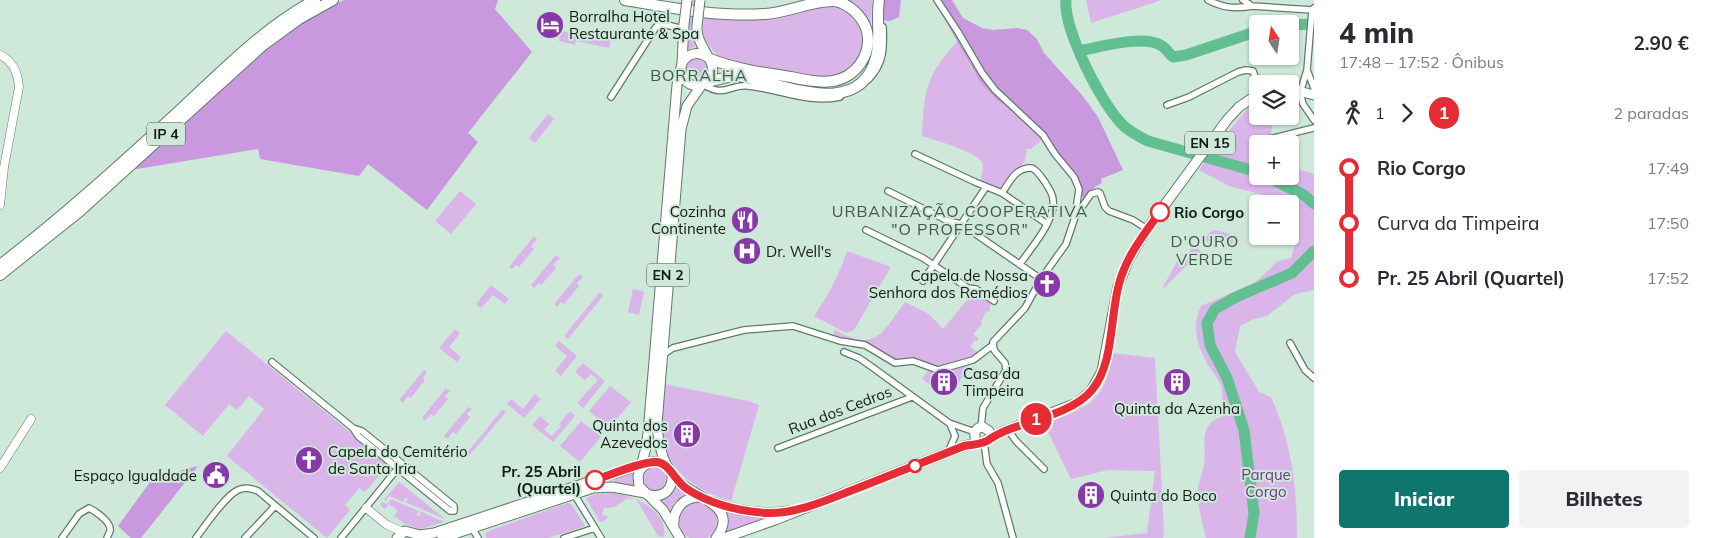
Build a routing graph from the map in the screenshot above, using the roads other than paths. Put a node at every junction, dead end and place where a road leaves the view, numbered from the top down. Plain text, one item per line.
1 (315, 0) edge
2 (333, 0) edge
3 (625, 0) edge
4 (656, 0) edge
5 (663, 0) edge
6 (700, 0) edge
7 (802, 0) edge
8 (812, 0) edge
9 (879, 0) edge
10 (937, 0) edge
11 (1208, 0) edge
12 (1243, 0) edge
13 (682, 2) edge
14 (1252, 6) junction
15 (1313, 9) edge
16 (733, 14) junction
17 (684, 27) junction
18 (884, 27) dead end
19 (0, 55) edge
20 (709, 58) junction
21 (681, 66) junction
22 (1307, 70) junction
23 (1254, 75) edge
24 (704, 84) junction
25 (1314, 88) edge
26 (1300, 91) junction
27 (1314, 95) edge
28 (611, 97) dead end
29 (1249, 99) edge
30 (1167, 105) dead end
31 (1314, 120) edge
32 (1314, 128) edge
33 (1285, 135) edge
34 (915, 154) dead end
35 (986, 187) junction
36 (888, 191) dead end
37 (1002, 193) junction
38 (0, 205) edge
39 (1075, 217) junction
40 (961, 224) junction
41 (1047, 224) junction
42 (1148, 229) junction
43 (866, 230) dead end
44 (1020, 264) junction
45 (934, 265) junction
46 (1, 269) edge
47 (1041, 279) junction
48 (923, 281) dead end
49 (994, 302) dead end
50 (663, 336) junction
51 (1290, 343) dead end
52 (684, 345) junction
53 (993, 345) junction
54 (844, 352) dead end
55 (662, 357) junction
56 (272, 362) dead end
57 (1314, 378) edge
58 (912, 396) junction
59 (31, 419) dead end
60 (949, 423) junction
61 (353, 428) junction
62 (1005, 431) junction
63 (982, 436) junction
64 (646, 448) junction
65 (778, 448) dead end
66 (946, 454) junction
67 (644, 466) junction
68 (0, 468) edge
69 (398, 468) junction
70 (1044, 469) dead end
71 (624, 470) junction
72 (670, 471) junction
73 (574, 494) junction
74 (647, 494) junction
75 (709, 500) junction
76 (826, 501) junction
77 (275, 506) junction
78 (366, 508) junction
79 (472, 528) junction
80 (595, 528) junction
81 (677, 534) edge
82 (399, 536) edge
83 (416, 536) edge
84 (732, 536) edge
85 (62, 538) edge
86 (107, 538) edge
87 (196, 538) edge
88 (245, 538) edge
89 (314, 538) edge
90 (341, 538) edge
91 (442, 538) edge
92 (478, 538) edge
93 (564, 538) edge
94 (601, 538) edge
95 (716, 538) edge
96 (724, 538) edge
97 (1013, 538) edge

1 - 46 highway, IP 4
2 - 46 highway, IP 4
3 - 16 highway
4 - 13 highway
5 - 13 highway
6 - 20 main road, EN 2, bridge
7 - 13 highway
8 - 16 highway
9 - 24 highway
10 - 39 street
11 - 14 street
12 - 14 street
13 - 17 main road, EN 2, bridge
14 - 15 street
15 - 22 street
16 - 20 highway
17 - 21 main road, EN 2
17 - 28 street
18 - 24 street
19 - 38 street
20 - 21 main road
20 - 24 main road, EN 2
21 - 24 main road
21 - 64 main road, EN 2
22 - 25 street
22 - 26 street
23 - 30 street
24 - 50 main road, EN 2
26 - 27 main road
26 - 31 street
29 - 42 main road, EN 15
32 - 33 street
34 - 35 street
35 - 37 street
35 - 40 street
36 - 40 street
37 - 41 street
37 - 41 street
39 - 42 street
39 - 47 street
40 - 44 street
40 - 45 street
41 - 44 street
42 - 62 main road, EN 15
43 - 45 street
44 - 47 street
45 - 48 street
45 - 49 street
47 - 53 street
50 - 52 street
50 - 55 main road, EN 2
51 - 57 street
52 - 53 street
52 - 55 street
53 - 63 street
54 - 58 street
55 - 72 main road, EN 2
56 - 61 street
58 - 60 street
58 - 65 street, Rua dos Cedros
59 - 68 street
60 - 63 street
60 - 66 street
61 - 69 street
61 - 69 street
62 - 63 main road, EN 15
62 - 70 street
63 - 66 main road
63 - 97 street
64 - 67 main road, EN 2
64 - 71 main road
66 - 76 main road
67 - 71 main road
67 - 72 main road
67 - 74 main road, EN 2
69 - 78 street
71 - 83 main road
72 - 74 main road
72 - 75 main road
73 - 74 main road
73 - 79 main road
73 - 80 street
74 - 81 main road, EN 2
75 - 76 main road
75 - 81 main road, EN 2
75 - 95 main road
76 - 84 main road
77 - 87 street
77 - 88 street
77 - 89 street
78 - 82 street
78 - 90 street
79 - 91 main road
79 - 92 street
80 - 93 street
80 - 94 street
82 - 83 main road
84 - 96 main road
85 - 86 street

